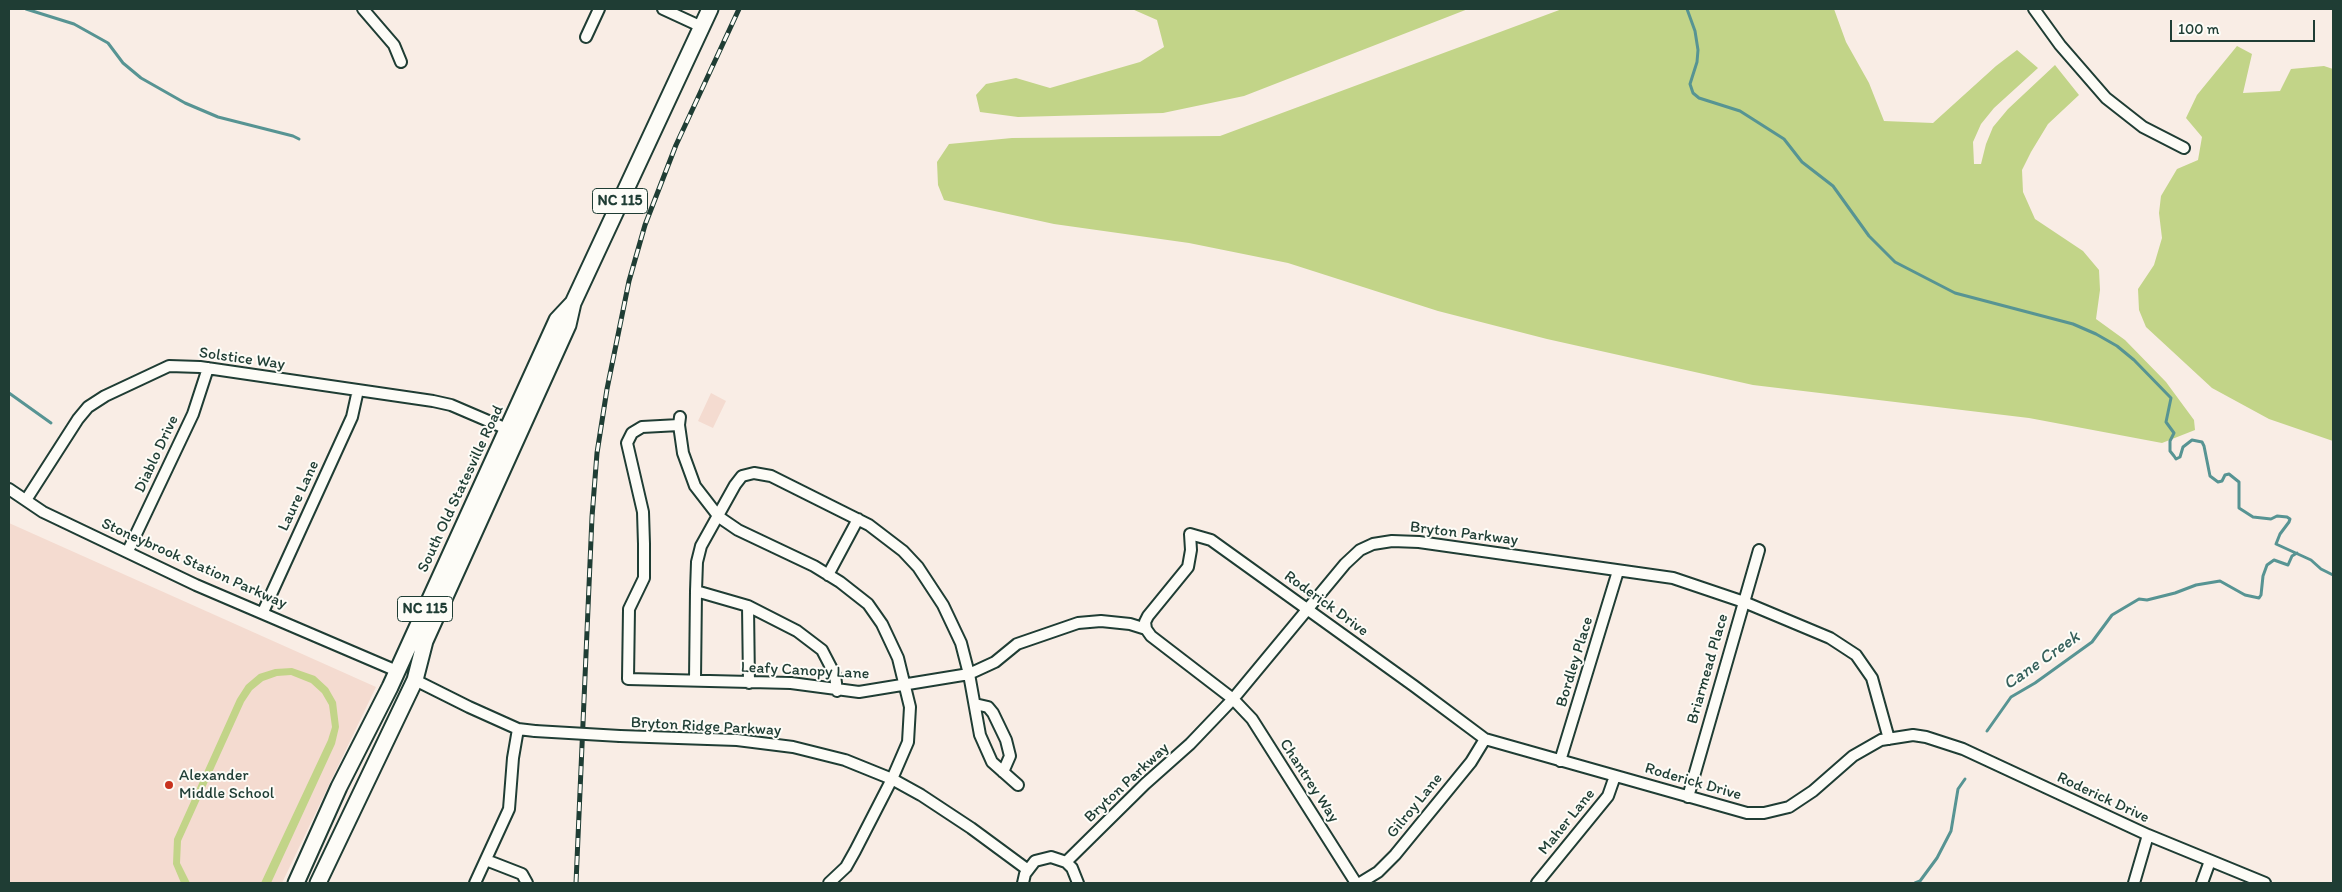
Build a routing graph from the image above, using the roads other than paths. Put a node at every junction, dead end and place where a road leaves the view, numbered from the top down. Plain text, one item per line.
1 (363, 9) edge
2 (599, 9) edge
3 (664, 9) edge
4 (710, 9) edge
5 (2034, 9) edge
6 (702, 27) junction
7 (586, 37) dead end
8 (401, 62) dead end
9 (2184, 148) dead end
10 (573, 303) junction
11 (208, 368) junction
12 (358, 390) junction
13 (507, 429) junction
14 (9, 489) edge
15 (26, 500) junction
16 (719, 517) junction
17 (858, 519) junction
18 (1759, 550) dead end
19 (128, 551) junction
20 (449, 555) junction
21 (1618, 571) junction
22 (828, 575) junction
23 (696, 591) junction
24 (1742, 602) junction
25 (748, 606) junction
26 (1308, 609) junction
27 (263, 612) junction
28 (1146, 629) junction
29 (397, 671) junction
30 (969, 674) junction
31 (415, 680) junction
32 (695, 680) junction
33 (749, 683) junction
34 (905, 686) junction
35 (837, 691) junction
36 (1232, 699) junction
37 (975, 704) junction
38 (518, 728) junction
39 (1890, 738) junction
40 (1485, 739) junction
41 (1560, 761) junction
42 (373, 768) junction
43 (1003, 772) junction
44 (1615, 776) junction
45 (892, 780) junction
46 (1018, 785) dead end
47 (1688, 797) junction
48 (2148, 835) junction
49 (486, 860) junction
50 (2210, 861) junction
51 (1066, 862) junction
52 (1028, 870) junction
53 (296, 883) edge
54 (318, 883) edge
55 (475, 883) edge
56 (528, 883) edge
57 (829, 883) edge
58 (1023, 883) edge
59 (1078, 883) edge
60 (1358, 883) edge
61 (1537, 883) edge
62 (2134, 883) edge
63 (2202, 883) edge
64 (2265, 883) edge

1 - 8 street
2 - 7 street
3 - 6 street
4 - 6 main road, South Old Statesville Road / NC 115
5 - 9 street
6 - 10 main road, South Old Statesville Road / NC 115
10 - 13 main road, South Old Statesville Road / NC 115
10 - 31 main road, South Old Statesville Road / NC 115
11 - 12 street, Solstice Way
11 - 15 street, Solstice Way
11 - 19 street, Diablo Drive
12 - 13 street, Solstice Way
12 - 27 street, Laure Lane
13 - 20 main road, South Old Statesville Road / NC 115
14 - 15 street, Stoneybrook Station Parkway
15 - 19 street, Stoneybrook Station Parkway
16 - 17 street
16 - 22 street
16 - 23 street
16 - 32 street, Leafy Canopy Lane
17 - 22 street
17 - 30 street
18 - 24 street, Briarmead Place
19 - 27 street, Stoneybrook Station Parkway
20 - 29 main road, South Old Statesville Road / NC 115
20 - 31 main road
21 - 24 street, Bryton Parkway
21 - 26 street, Bryton Parkway
21 - 41 street, Bordley Place
22 - 34 street
23 - 25 street
23 - 32 street
24 - 39 street, Bryton Parkway
24 - 47 street, Briarmead Place
25 - 33 street
25 - 35 street
26 - 28 street, Roderick Drive
26 - 36 street, Bryton Parkway
26 - 40 street, Roderick Drive
27 - 29 street, Stoneybrook Station Parkway
28 - 30 street, Leafy Canopy Lane
28 - 36 street, Chantrey Way
29 - 42 main road
29 - 53 main road, South Old Statesville Road / NC 115
30 - 34 street, Leafy Canopy Lane
30 - 37 street
31 - 38 street, Bryton Ridge Parkway
31 - 42 main road, South Old Statesville Road / NC 115
32 - 33 street, Leafy Canopy Lane
33 - 35 street, Leafy Canopy Lane
34 - 35 street, Leafy Canopy Lane
34 - 45 street
36 - 51 street, Bryton Parkway
36 - 60 street, Chantrey Way
37 - 43 street
37 - 43 street
38 - 45 street, Bryton Ridge Parkway, bridge
38 - 49 street
39 - 47 street, Roderick Drive
39 - 48 street, Roderick Drive
40 - 41 street, Roderick Drive
40 - 60 street, Gilroy Lane
41 - 44 street, Roderick Drive
42 - 54 main road, South Old Statesville Road / NC 115
43 - 46 street
44 - 47 street, Roderick Drive
44 - 61 street, Maher Lane
45 - 52 street, Bryton Ridge Parkway
45 - 57 street
48 - 50 street, Roderick Drive
48 - 62 street
49 - 55 street
49 - 56 street
50 - 63 street
50 - 64 street, Roderick Drive
51 - 52 street
51 - 59 street
52 - 58 street

